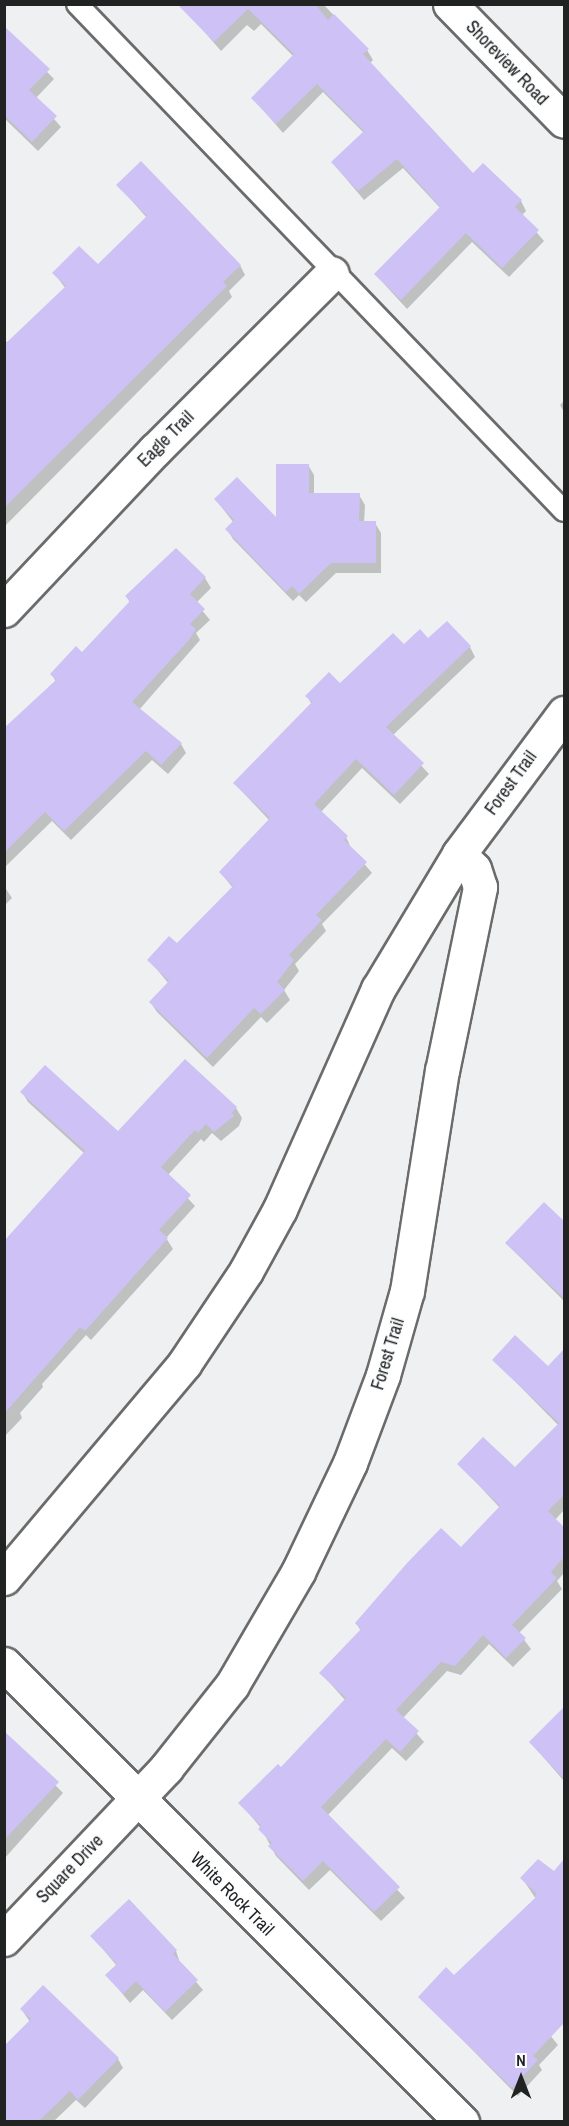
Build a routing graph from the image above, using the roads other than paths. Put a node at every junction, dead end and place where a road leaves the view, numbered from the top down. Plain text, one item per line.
1 (77, 4) edge
2 (464, 9) edge
3 (564, 121) edge
4 (332, 273) junction
5 (564, 511) edge
6 (4, 610) edge
7 (564, 713) edge
8 (459, 854) junction
9 (4, 1578) edge
10 (4, 1665) edge
11 (136, 1800) junction
12 (4, 1939) edge
13 (462, 2121) edge

1 - 4 lane
2 - 3 street, Shoreview Road
4 - 5 lane
4 - 6 street, Eagle Trail
7 - 8 street, Forest Trail
8 - 9 street, Forest Trail
8 - 11 street, Forest Trail
10 - 11 street, White Rock Trail
11 - 12 street, Square Drive
11 - 13 street, White Rock Trail

